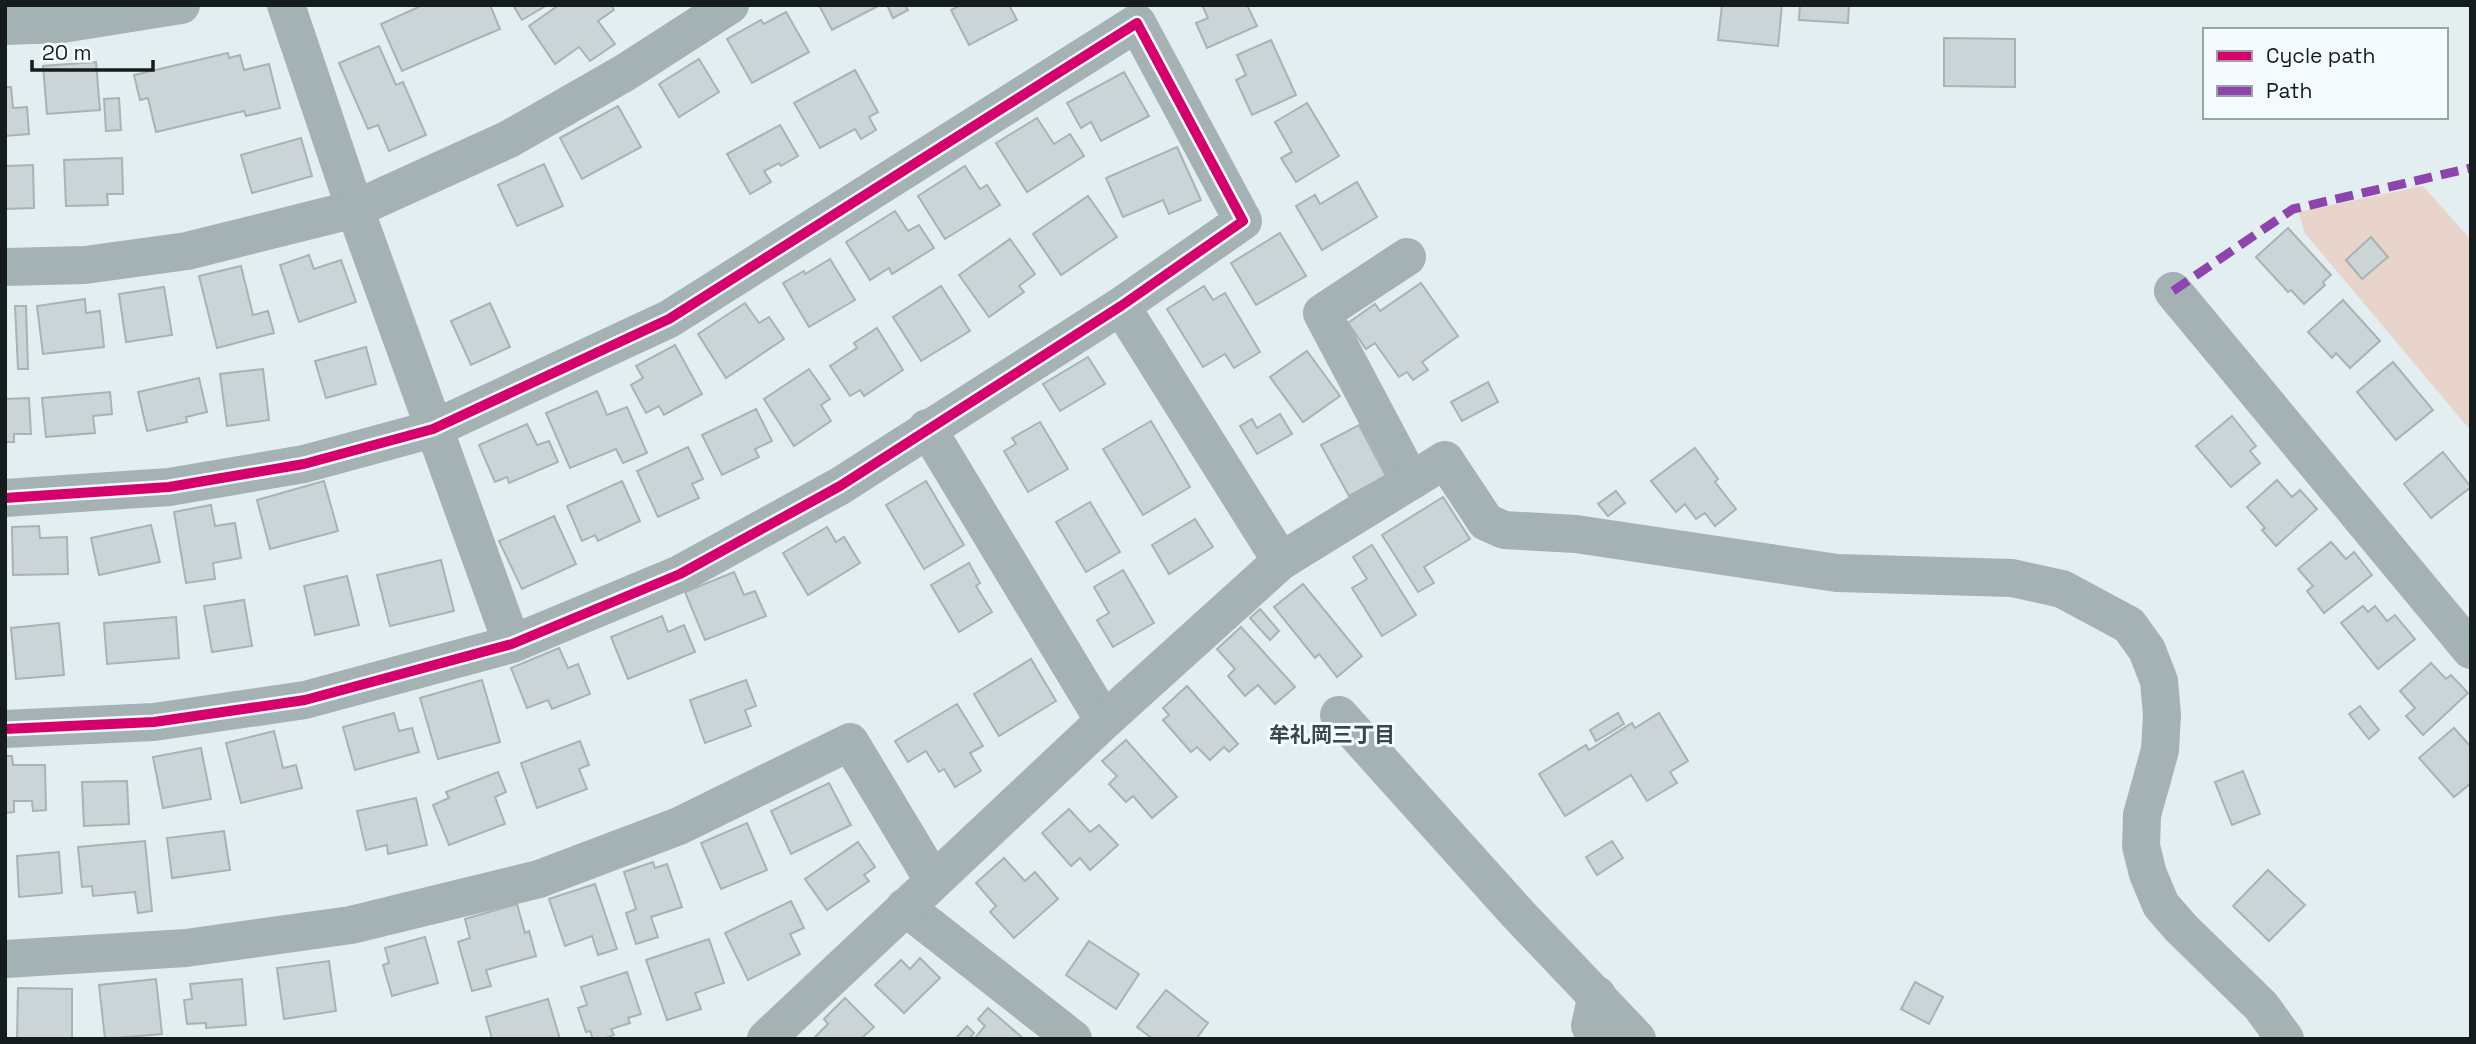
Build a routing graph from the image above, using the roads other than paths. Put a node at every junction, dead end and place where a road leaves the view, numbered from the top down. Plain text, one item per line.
1 (181, 5) edge
2 (286, 5) edge
3 (730, 5) edge
4 (5, 26) edge
5 (355, 209) junction
6 (1407, 257) dead end
7 (5, 267) edge
8 (2173, 291) dead end
9 (1121, 306) junction
10 (927, 428) junction
11 (433, 429) junction
12 (1411, 481) junction
13 (5, 498) edge
14 (1281, 561) junction
15 (512, 644) junction
16 (2471, 650) edge
17 (1339, 715) dead end
18 (1104, 721) junction
19 (5, 729) edge
20 (933, 880) junction
21 (905, 907) junction
22 (5, 959) edge
23 (1597, 995) junction
24 (766, 1039) edge
25 (1073, 1039) edge
26 (1598, 1039) edge
27 (1637, 1039) edge
28 (2285, 1039) edge

1 - 4 street
2 - 5 street
3 - 5 street
5 - 7 street
5 - 11 street
6 - 12 street
8 - 16 street
9 - 10 street
9 - 11 street
9 - 14 street
10 - 15 street
10 - 18 street
11 - 13 street
11 - 15 street
12 - 14 street
12 - 28 street
14 - 18 street
15 - 19 street
17 - 23 street
18 - 20 street
20 - 21 street
20 - 22 street
21 - 24 street
21 - 25 street
23 - 26 street
23 - 27 street

